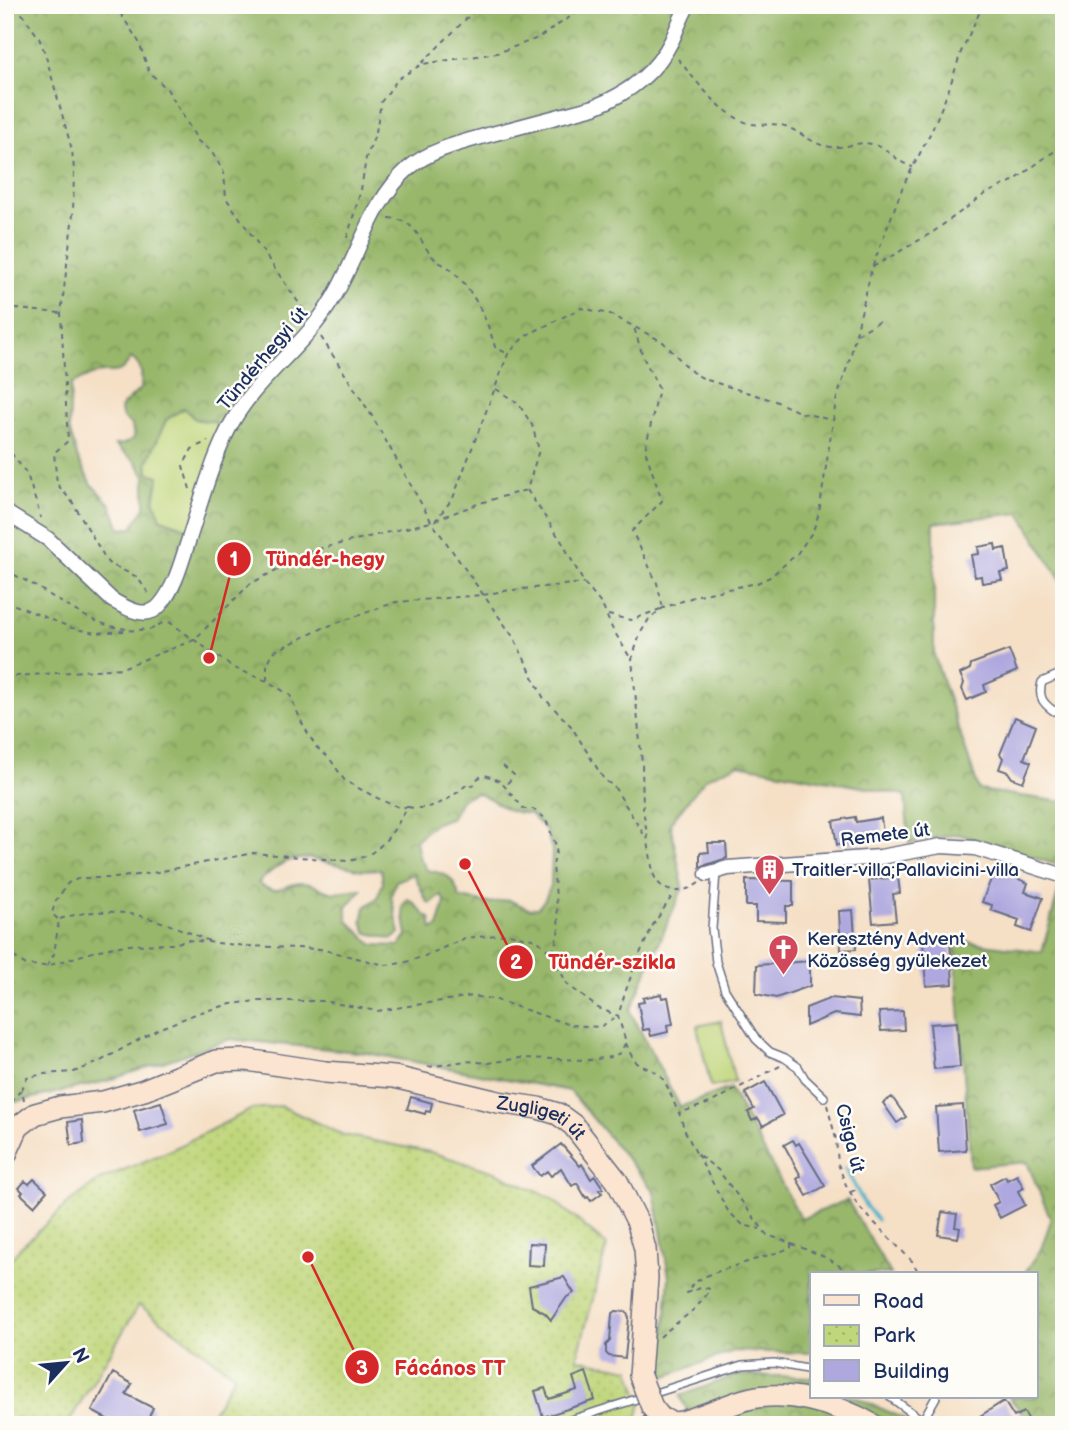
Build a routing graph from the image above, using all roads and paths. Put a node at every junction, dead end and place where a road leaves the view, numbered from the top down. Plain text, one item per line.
1 (16, 5) edge
2 (115, 5) edge
3 (480, 5) edge
4 (581, 5) edge
5 (638, 5) edge
6 (983, 5) edge
7 (687, 6) edge
8 (667, 49) junction
9 (422, 64) junction
10 (1064, 146) edge
11 (914, 167) junction
12 (374, 217) junction
13 (347, 240) dead end
14 (872, 268) junction
15 (5, 308) edge
16 (61, 314) junction
17 (880, 321) dead end
18 (633, 324) junction
19 (314, 327) junction
20 (856, 334) junction
21 (508, 354) junction
22 (496, 389) junction
23 (832, 420) junction
24 (222, 443) junction
25 (5, 445) edge
26 (527, 490) junction
27 (202, 497) junction
28 (5, 512) edge
29 (433, 521) junction
30 (48, 539) junction
31 (5, 571) edge
32 (584, 583) junction
33 (148, 592) dead end
34 (483, 595) junction
35 (5, 601) edge
36 (160, 606) junction
37 (663, 608) junction
38 (608, 615) junction
39 (166, 622) junction
40 (132, 630) junction
41 (194, 640) junction
42 (632, 659) junction
43 (5, 677) edge
44 (1064, 677) edge
45 (267, 681) junction
46 (1064, 709) edge
47 (503, 766) dead end
48 (505, 786) junction
49 (408, 807) junction
50 (646, 839) junction
51 (712, 873) junction
52 (1064, 876) edge
53 (674, 892) junction
54 (59, 920) junction
55 (214, 943) junction
56 (5, 951) edge
57 (552, 954) junction
58 (47, 966) junction
59 (618, 1016) junction
60 (626, 1042) junction
61 (790, 1061) junction
62 (424, 1072) dead end
63 (22, 1089) junction
64 (824, 1097) joint
65 (5, 1110) edge
66 (679, 1113) junction
67 (28, 1118) junction
68 (696, 1153) junction
69 (5, 1156) edge
70 (858, 1188) dead end
71 (850, 1193) junction
72 (762, 1230) junction
73 (791, 1243) junction
74 (847, 1272) edge
75 (918, 1272) edge
76 (642, 1349) junction
77 (810, 1370) edge
78 (891, 1398) edge
79 (935, 1398) edge
80 (653, 1421) edge
81 (921, 1422) edge
82 (555, 1425) edge
83 (873, 1425) edge
84 (929, 1425) edge

1 - 16 path
2 - 19 path
3 - 9 path
4 - 9 path
5 - 7 path
6 - 11 path
7 - 8 street, Tündérhegyi út
8 - 11 path
8 - 12 street, Tündérhegyi út
9 - 13 path
10 - 14 path
11 - 14 path
12 - 19 street, Tündérhegyi út
12 - 21 path
14 - 20 path
15 - 16 path
16 - 33 path
17 - 20 path
18 - 21 path
18 - 23 path
18 - 37 path
19 - 24 street, Tündérhegyi út
19 - 29 path
20 - 23 path
21 - 22 path
22 - 26 path
22 - 29 path
23 - 37 path
24 - 27 street, Tündérhegyi út
24 - 27 path
25 - 30 path
26 - 29 path
26 - 32 path
27 - 36 street, Tündérhegyi út
28 - 30 street
29 - 34 path
29 - 41 path
30 - 36 street
31 - 40 path
32 - 34 path
32 - 38 path
34 - 45 path
34 - 50 path
35 - 40 path
36 - 39 path
37 - 38 path
37 - 42 path
38 - 42 path
39 - 40 path
39 - 41 path
41 - 43 path
41 - 45 path
42 - 50 path
44 - 46 lane
45 - 49 path
47 - 48 path
48 - 49 path
48 - 57 path
49 - 54 path
50 - 53 path
51 - 52 street, Remete út
51 - 53 path
51 - 61 lane, Csiga út
53 - 59 path
54 - 55 path
54 - 58 path
55 - 57 path
55 - 58 path
56 - 58 path
57 - 59 path
59 - 60 path
59 - 63 path
60 - 62 path
60 - 66 path
61 - 64 lane, Csiga út
61 - 66 path
63 - 65 path
63 - 67 path
64 - 71 path, Csiga út
66 - 68 path
67 - 69 street
67 - 76 street, Zugligeti út
68 - 72 path
68 - 72 path
70 - 71 path
71 - 75 path, Csiga út
72 - 73 path
73 - 74 path
73 - 76 path
76 - 80 street, Zugligeti út, bridge
77 - 82 lane
78 - 81 lane
79 - 81 lane
80 - 83 street, Zugligeti út
81 - 84 lane

